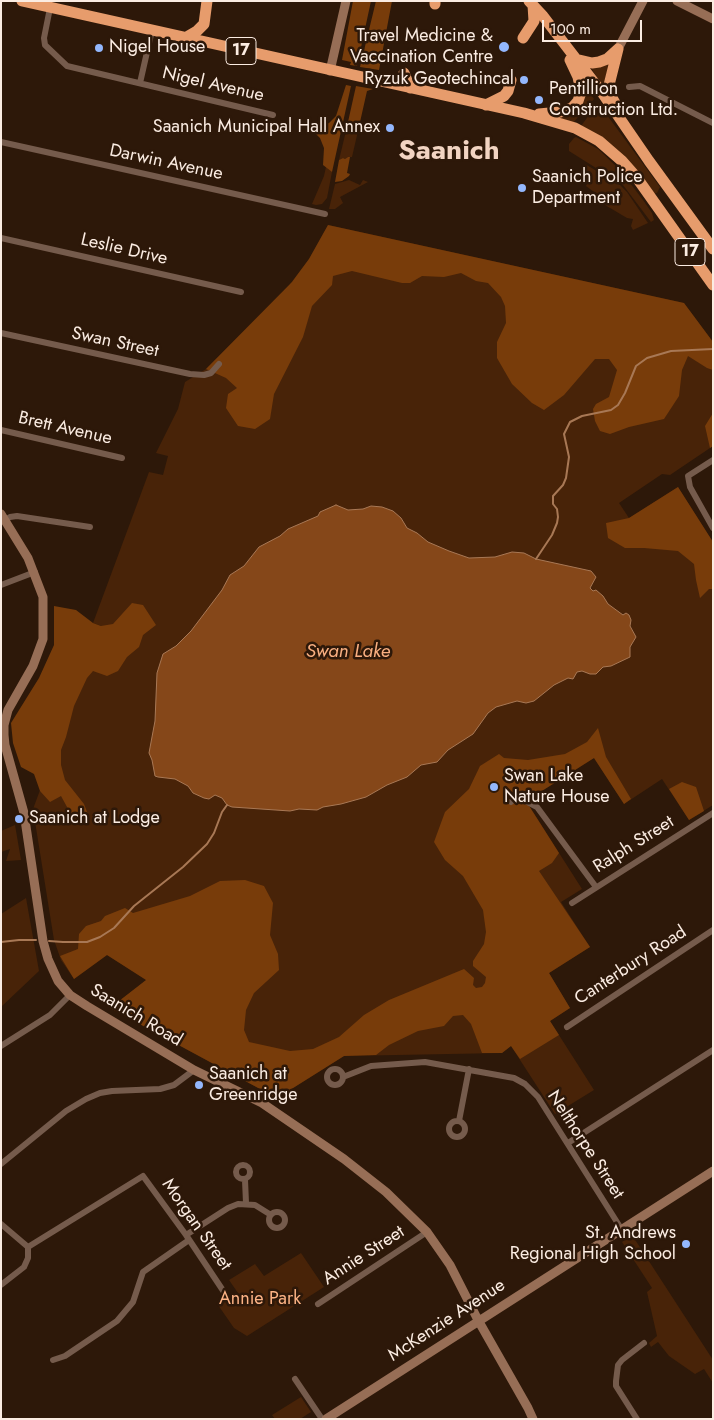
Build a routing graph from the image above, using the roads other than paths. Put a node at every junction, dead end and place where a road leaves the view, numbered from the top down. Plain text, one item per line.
1 (22, 1) edge
2 (207, 1) edge
3 (346, 1) edge
4 (642, 1) edge
5 (677, 1) edge
6 (531, 3) edge
7 (47, 5) edge
8 (713, 19) edge
9 (152, 30) junction
10 (185, 38) junction
11 (523, 38) dead end
12 (562, 42) junction
13 (618, 49) junction
14 (575, 58) junction
15 (330, 70) junction
16 (404, 73) dead end
17 (511, 80) dead end
18 (140, 83) junction
19 (629, 87) dead end
20 (410, 88) junction
21 (486, 105) junction
22 (273, 115) dead end
23 (530, 115) junction
24 (713, 123) edge
25 (1, 142) edge
26 (648, 161) junction
27 (325, 214) dead end
28 (1, 238) edge
29 (713, 249) edge
30 (713, 285) edge
31 (241, 292) dead end
32 (1, 333) edge
33 (219, 364) dead end
34 (1, 430) edge
35 (122, 458) dead end
36 (713, 460) edge
37 (3, 517) edge
38 (90, 527) dead end
39 (713, 528) edge
40 (35, 572) junction
41 (1, 586) edge
42 (3, 746) edge
43 (511, 802) dead end
44 (712, 815) edge
45 (596, 887) junction
46 (572, 903) dead end
47 (713, 930) edge
48 (70, 995) junction
49 (566, 1027) dead end
50 (1, 1046) edge
51 (713, 1050) edge
52 (469, 1069) junction
53 (194, 1070) junction
54 (343, 1077) dead end
55 (459, 1122) dead end
56 (568, 1143) junction
57 (1, 1164) edge
58 (713, 1171) edge
59 (244, 1180) dead end
60 (246, 1203) junction
61 (271, 1215) dead end
62 (1, 1224) edge
63 (622, 1230) junction
64 (427, 1232) junction
65 (187, 1237) junction
66 (28, 1247) junction
67 (1, 1285) edge
68 (224, 1292) dead end
69 (318, 1304) dead end
70 (478, 1320) junction
71 (644, 1343) dead end
72 (53, 1360) dead end
73 (295, 1379) dead end
74 (322, 1419) edge
75 (326, 1419) edge
76 (533, 1419) edge
77 (637, 1419) edge

1 - 7 highway, 17
2 - 10 highway
3 - 15 main road
4 - 13 main road
5 - 8 main road
6 - 11 highway
6 - 12 highway, 17
7 - 9 highway, 17
7 - 18 street, Nigel Avenue
9 - 10 highway, 17
9 - 18 street
10 - 15 highway, 17
12 - 14 highway, 17
12 - 23 highway
13 - 14 highway
13 - 26 highway
14 - 26 highway, 17
15 - 20 highway, 17
16 - 20 highway
17 - 21 highway
18 - 22 street, Nigel Avenue
19 - 24 street
20 - 21 highway, 17
21 - 23 highway, 17
23 - 30 highway, 17
25 - 27 street, Darwin Avenue
26 - 29 highway, 17
28 - 31 street, Leslie Drive
32 - 33 street, Swan Street
34 - 35 street, Brett Avenue
36 - 39 street
37 - 38 street
37 - 40 main road, Saanich Road
40 - 41 street
40 - 42 main road, Saanich Road
42 - 48 main road, Saanich Road
43 - 45 street
44 - 45 street, Ralph Street
45 - 46 street, Ralph Street
47 - 49 street, Canterbury Road
48 - 50 street
48 - 53 main road, Saanich Road
51 - 56 street
52 - 54 street, Nelthorpe Street
52 - 55 street
52 - 56 street, Nelthorpe Street
53 - 57 street
53 - 64 main road, Saanich Road
56 - 63 street, Nelthorpe Street
58 - 63 main road, McKenzie Avenue
59 - 60 street
60 - 61 street
60 - 65 street
62 - 66 street
63 - 70 main road, McKenzie Avenue
64 - 69 street, Annie Street
64 - 70 main road, Saanich Road
65 - 66 street, Morgan Street
65 - 68 street, Morgan Street
65 - 72 street
66 - 67 street
70 - 75 main road, McKenzie Avenue
70 - 76 main road, Saanich Road
71 - 77 street
73 - 74 street

